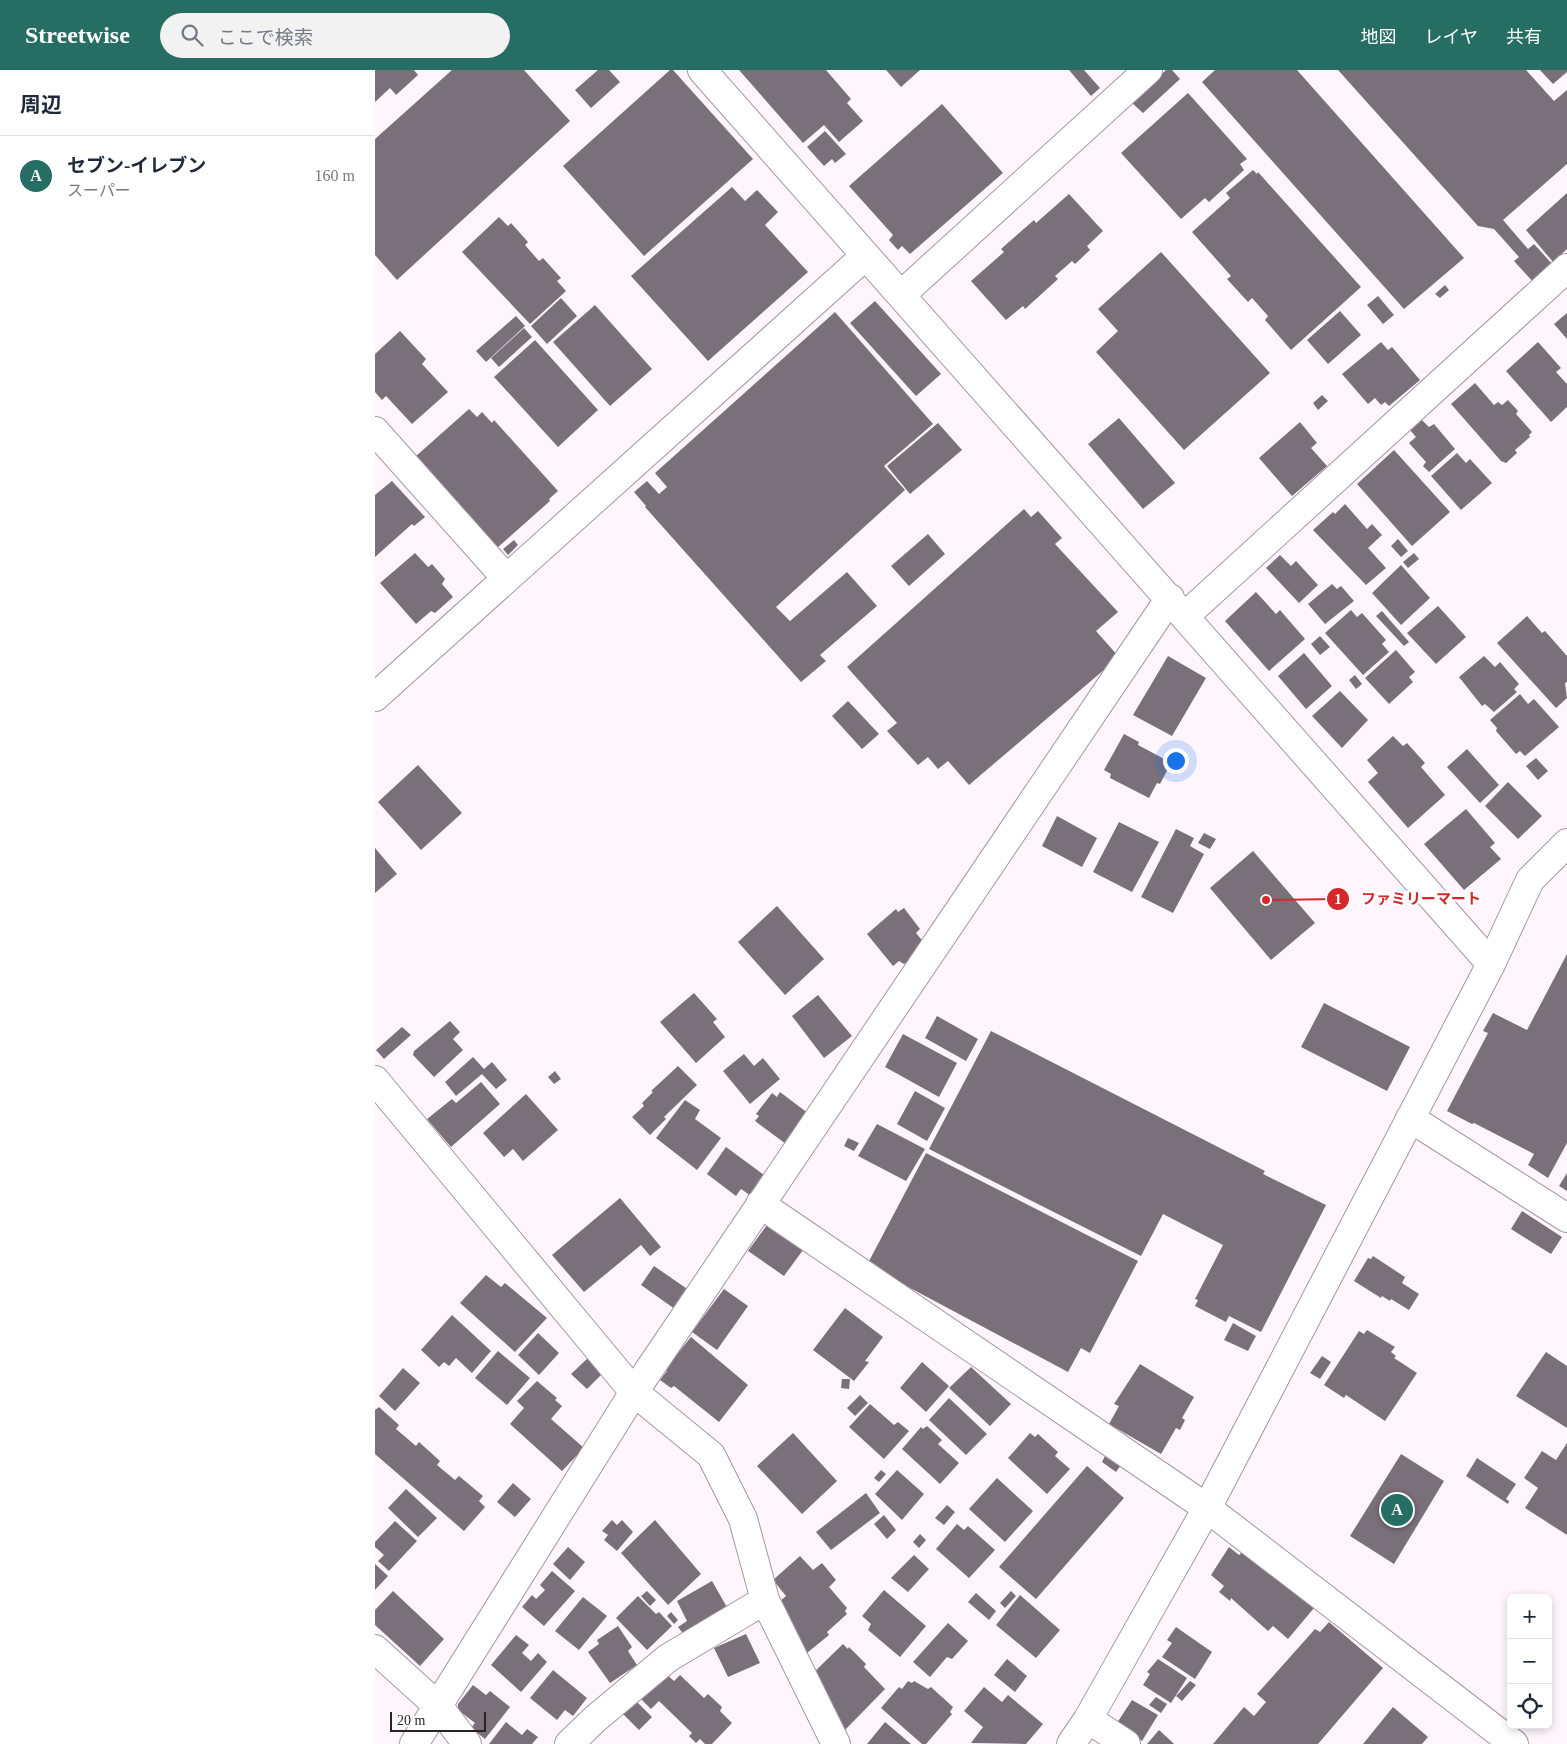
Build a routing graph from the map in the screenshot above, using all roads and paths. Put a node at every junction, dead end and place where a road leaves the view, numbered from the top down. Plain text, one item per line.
1 (702, 70) edge
2 (1148, 70) edge
3 (865, 257) junction
4 (1567, 268) edge
5 (901, 295) junction
6 (375, 431) edge
7 (506, 578) junction
8 (1178, 607) junction
9 (375, 696) edge
10 (1567, 843) edge
11 (1491, 964) junction
12 (375, 1080) edge
13 (1410, 1118) junction
14 (760, 1204) junction
15 (1567, 1218) edge
16 (634, 1392) junction
17 (1207, 1508) junction
18 (765, 1600) junction
19 (375, 1649) edge
20 (439, 1707) junction
21 (1087, 1719) junction
22 (414, 1744) edge
23 (467, 1744) edge
24 (569, 1744) edge
25 (835, 1744) edge
26 (1071, 1744) edge
27 (1126, 1744) edge
28 (1514, 1744) edge

1 - 3 street
2 - 5 street
3 - 5 street
3 - 7 street
4 - 8 street
5 - 8 street
6 - 7 street
7 - 9 street
8 - 11 street
8 - 14 street
10 - 11 street
11 - 13 street
12 - 16 street
13 - 15 street
13 - 17 street
14 - 16 street
14 - 17 street
16 - 18 street
16 - 20 street
17 - 21 street
17 - 28 street
18 - 24 street
18 - 25 street
19 - 20 street
20 - 22 street
20 - 23 street
21 - 26 street
21 - 27 street

